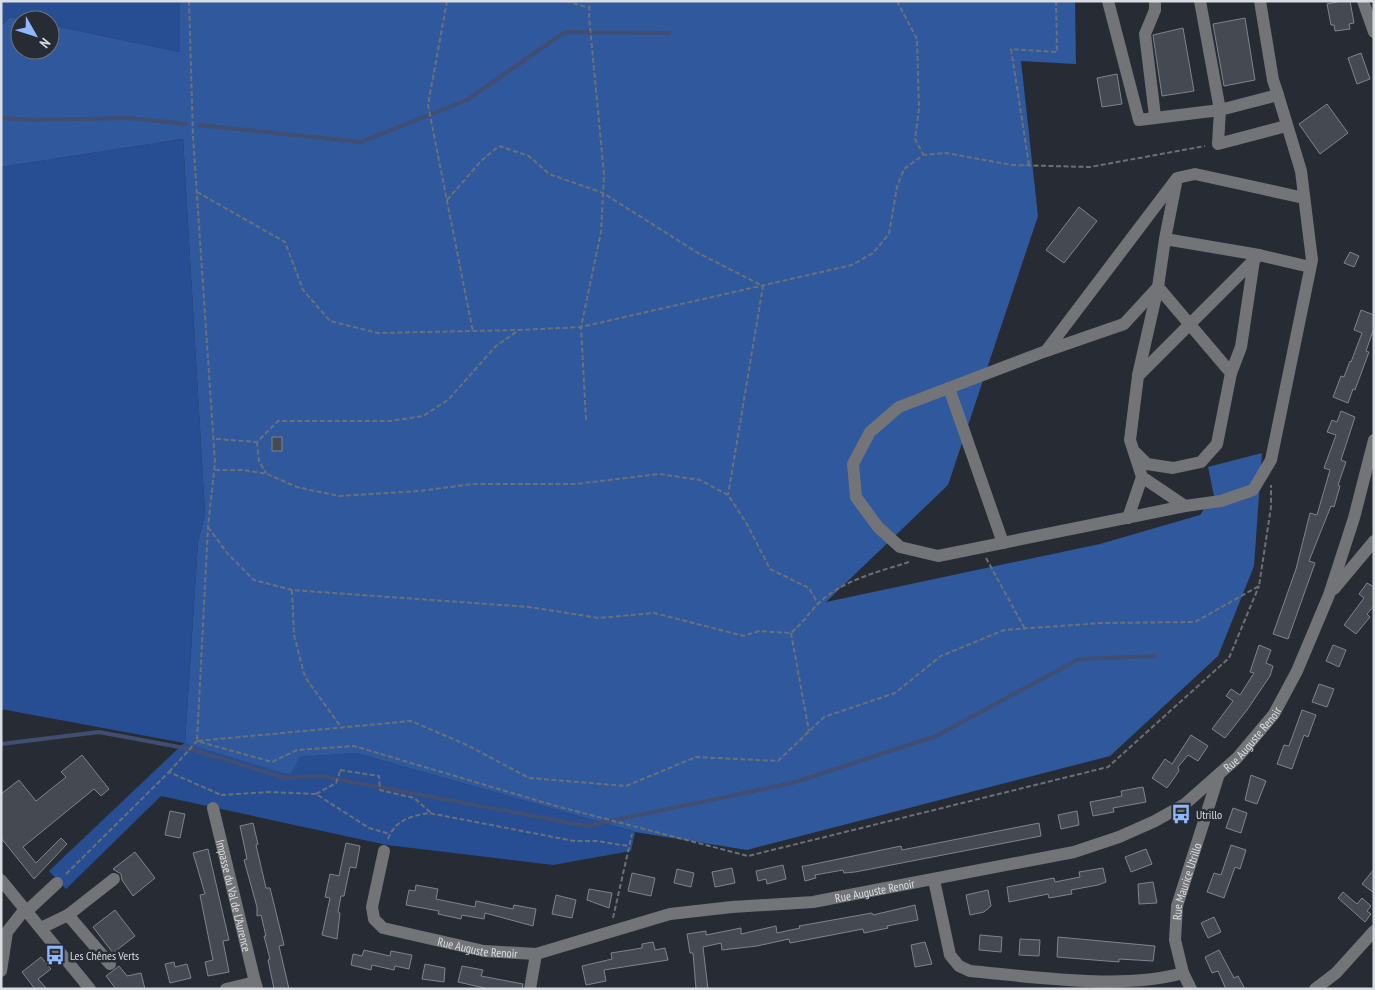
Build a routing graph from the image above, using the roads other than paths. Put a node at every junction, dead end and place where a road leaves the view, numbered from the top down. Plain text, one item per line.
1 (1108, 1) edge
2 (1155, 1) edge
3 (1200, 1) edge
4 (1260, 1) edge
5 (1363, 1) edge
6 (1374, 32) edge
7 (1278, 95) junction
8 (1220, 110) junction
9 (1155, 116) junction
10 (1286, 126) junction
11 (1177, 178) junction
12 (1304, 198) junction
13 (1165, 239) junction
14 (1257, 258) junction
15 (1310, 267) junction
16 (1158, 287) junction
17 (1189, 326) junction
18 (1046, 351) junction
19 (1231, 373) junction
20 (1138, 376) junction
21 (949, 388) junction
22 (1374, 440) edge
23 (1134, 452) junction
24 (1142, 476) junction
25 (1185, 506) junction
26 (1128, 518) junction
27 (1374, 541) edge
28 (1003, 543) junction
29 (1329, 595) junction
30 (1219, 774) junction
31 (214, 808) road end
32 (384, 851) road end
33 (114, 879) dead end
34 (1, 880) edge
35 (934, 880) junction
36 (57, 883) road end
37 (26, 910) junction
38 (68, 915) junction
39 (40, 928) junction
40 (1374, 931) edge
41 (536, 954) junction
42 (110, 964) dead end
43 (1, 972) edge
44 (1183, 973) junction
45 (256, 985) edge
46 (90, 989) edge
47 (226, 989) edge
48 (530, 989) edge
49 (1191, 989) edge
50 (1315, 989) edge

1 - 9 street
2 - 9 street
3 - 8 street
4 - 7 street
5 - 6 street
7 - 8 street
7 - 10 street
8 - 9 street
8 - 10 street
10 - 12 street
11 - 12 street
11 - 13 street
11 - 18 street
12 - 15 street
13 - 14 street
13 - 16 street
14 - 15 street
14 - 17 street
14 - 19 street
15 - 25 street
16 - 17 street
16 - 18 street
16 - 20 street
17 - 19 street
17 - 20 street
18 - 21 street
19 - 23 street
20 - 23 street
21 - 28 street
21 - 28 street
22 - 29 street, Rue Auguste Renoir
23 - 24 street
24 - 25 street
24 - 26 street
25 - 26 street
26 - 28 street
27 - 29 street, Rue Auguste Renoir
29 - 30 street, Rue Auguste Renoir
30 - 35 street, Rue Auguste Renoir
30 - 44 street, Rue Maurice Utrillo
31 - 45 street, Impasse du Val de L'Aurence
32 - 41 street, Rue Auguste Renoir
33 - 38 street
34 - 37 street
35 - 41 street, Rue Auguste Renoir
35 - 44 street
36 - 37 street
37 - 39 street
37 - 43 street
38 - 39 street
38 - 42 street
39 - 46 street
40 - 50 street
41 - 48 street
44 - 49 street, Rue Maurice Utrillo
45 - 47 street, Impasse du Val de L'Aurence

